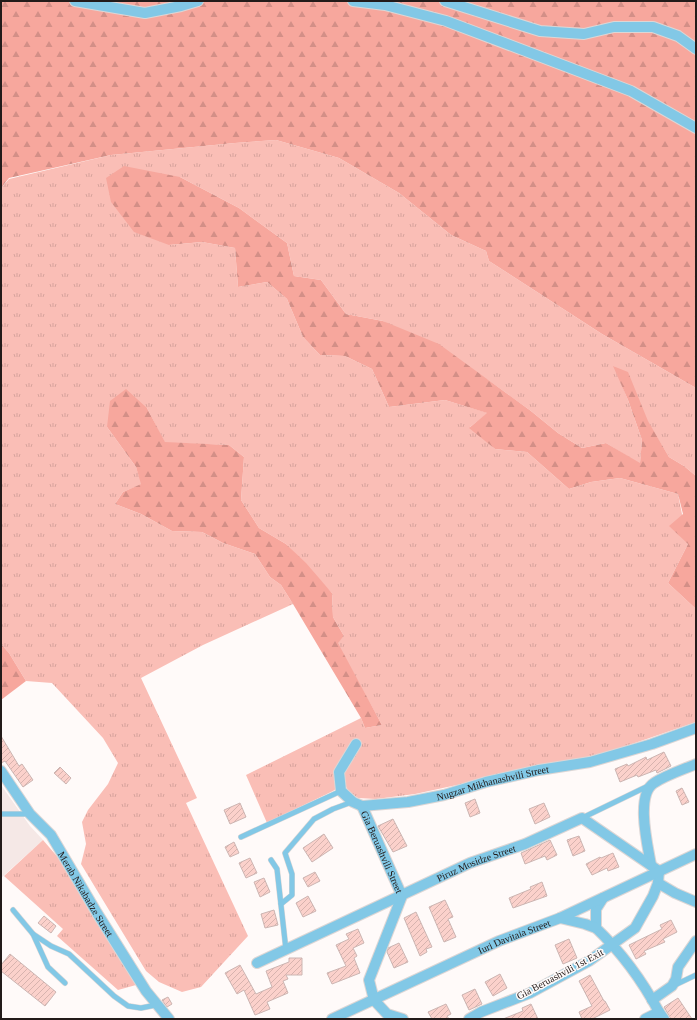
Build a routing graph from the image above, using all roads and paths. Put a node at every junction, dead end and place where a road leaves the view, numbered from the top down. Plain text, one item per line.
1 (75, 1) edge
2 (198, 1) edge
3 (353, 1) edge
4 (445, 1) edge
5 (696, 49) edge
6 (696, 128) edge
7 (696, 728) edge
8 (356, 744) dead end
9 (696, 764) edge
10 (1, 771) edge
11 (653, 783) junction
12 (341, 791) junction
13 (358, 804) junction
14 (1, 814) edge
15 (30, 814) junction
16 (582, 818) junction
17 (241, 837) dead end
18 (696, 854) edge
19 (271, 860) dead end
20 (655, 868) junction
21 (658, 883) junction
22 (402, 896) junction
23 (603, 898) junction
24 (696, 902) edge
25 (281, 904) junction
26 (13, 910) dead end
27 (560, 918) junction
28 (596, 928) junction
29 (33, 934) junction
30 (696, 941) edge
31 (613, 944) junction
32 (286, 951) junction
33 (257, 963) dead end
34 (696, 975) edge
35 (66, 983) dead end
36 (672, 986) junction
37 (374, 1000) junction
38 (652, 1000) junction
39 (158, 1004) junction
40 (661, 1016) edge
41 (169, 1019) edge
42 (332, 1019) edge
43 (403, 1019) edge
44 (469, 1019) edge
45 (646, 1019) edge

1 - 2 street
3 - 6 street
4 - 5 street
7 - 13 street, Nugzar Mikhanashvili Street
8 - 12 street
9 - 11 street, Piruz Mosidze Street
10 - 15 street, Merab Nikabadze Street
11 - 16 lane, Piruz Mosidze Street
11 - 20 street, Gia Beruashvili 1st Exit
12 - 13 street
12 - 17 lane
13 - 22 street, Gia Beruashvili Street
13 - 25 lane
14 - 15 lane
15 - 39 street, Merab Nikabadze Street
16 - 20 street
16 - 22 street, Piruz Mosidze Street
18 - 20 street, Iuri Davitaia Street
19 - 25 lane
20 - 21 street, Gia Beruashvili 1st Exit
20 - 23 street, Iuri Davitaia Street
21 - 24 street
21 - 31 street, Gia Beruashvili 1st Exit
22 - 32 street, Piruz Mosidze Street
22 - 37 street, Gia Beruashvili Street
23 - 27 street, Iuri Davitaia Street
23 - 28 street
25 - 32 lane
26 - 29 lane
27 - 28 street
27 - 37 street, Iuri Davitaia Street
28 - 31 street
29 - 35 lane
29 - 39 lane
30 - 36 street
31 - 38 street
31 - 44 street, Gia Beruashvili 1st Exit
32 - 33 street, Piruz Mosidze Street
34 - 36 lane
36 - 38 street
37 - 42 street, Iuri Davitaia Street
37 - 43 street
38 - 40 street
39 - 41 street, Merab Nikabadze Street
40 - 45 street

